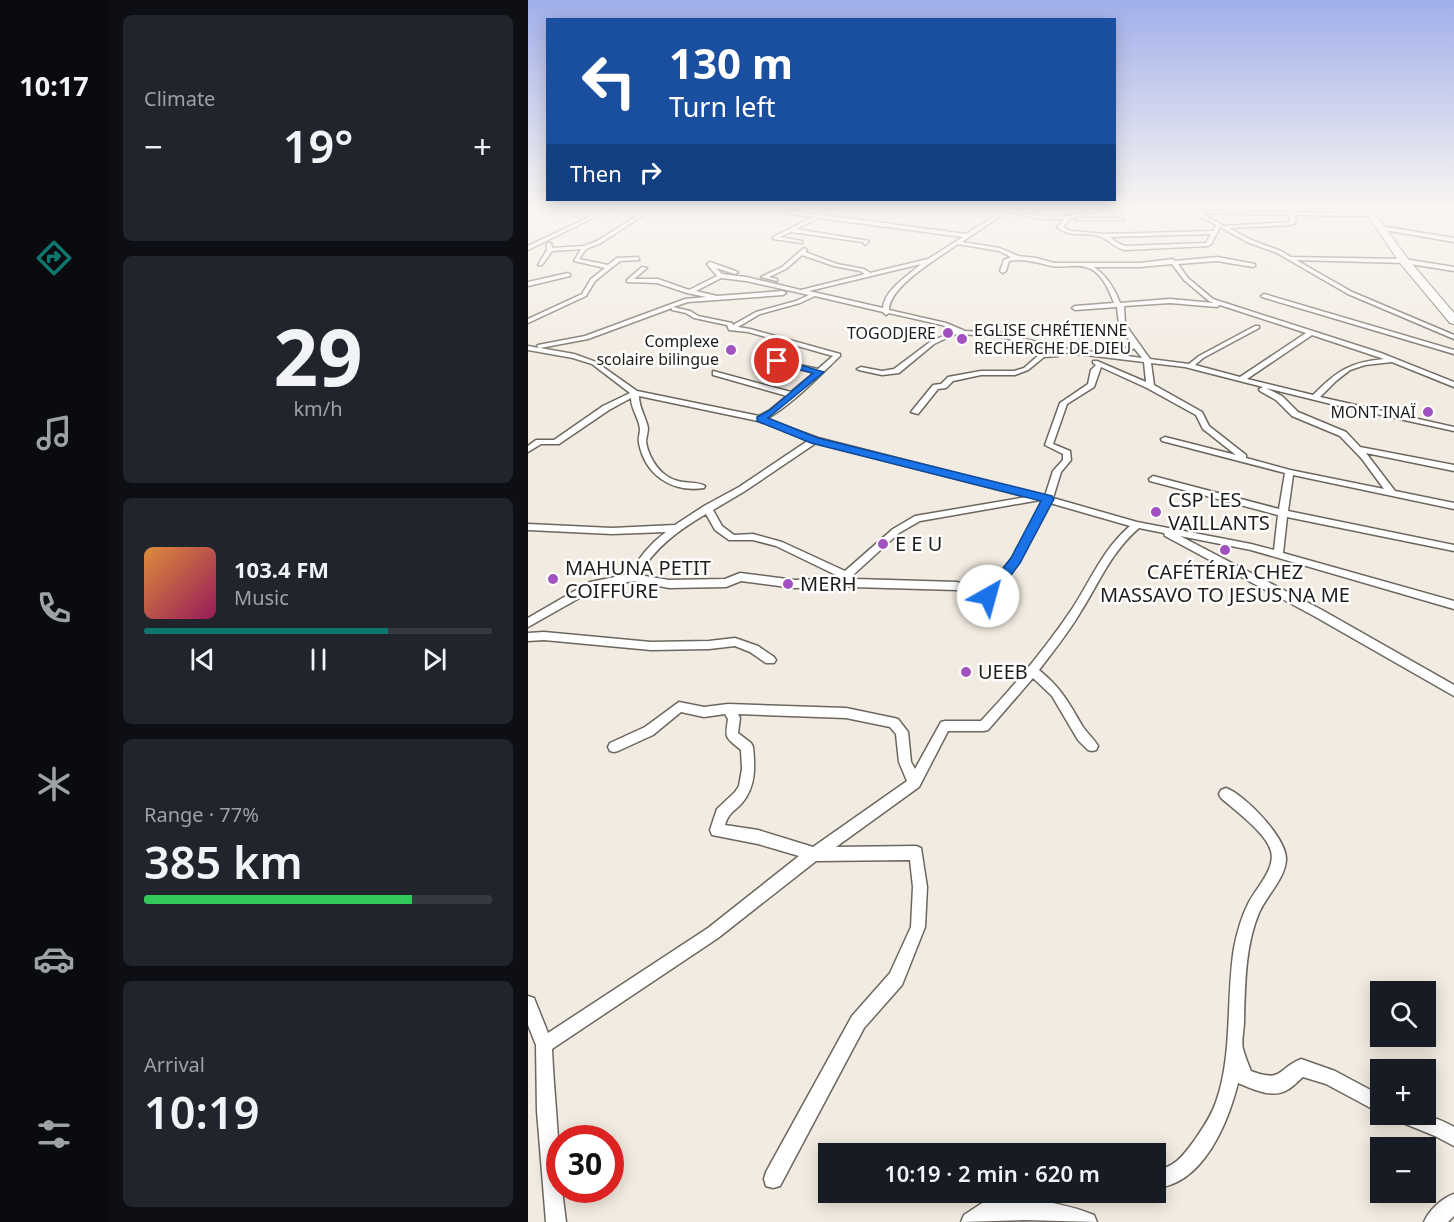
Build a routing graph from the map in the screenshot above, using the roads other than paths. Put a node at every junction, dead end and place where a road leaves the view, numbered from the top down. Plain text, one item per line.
1 (574, 264) edge
2 (595, 264) edge
3 (612, 264) edge
4 (710, 264) edge
5 (710, 264) edge
6 (788, 264) edge
7 (834, 264) edge
8 (914, 264) edge
9 (925, 264) edge
10 (1005, 264) edge
11 (1051, 264) edge
12 (1148, 264) edge
13 (1175, 264) edge
14 (1247, 264) edge
15 (1301, 264) edge
16 (1407, 264) edge
17 (1423, 264) edge
18 (1088, 265) junction
19 (1253, 265) dead end
20 (609, 267) junction
21 (644, 268) dead end
22 (1454, 269) edge
23 (1003, 271) dead end
24 (735, 272) dead end
25 (568, 274) junction
26 (869, 274) junction
27 (720, 276) junction
28 (528, 284) edge
29 (559, 285) dead end
30 (780, 287) junction
31 (690, 291) junction
32 (796, 292) junction
33 (812, 296) junction
34 (1264, 296) dead end
35 (718, 298) junction
36 (670, 300) dead end
37 (1211, 300) junction
38 (1203, 303) junction
39 (1121, 305) junction
40 (1229, 307) junction
41 (1075, 308) dead end
42 (674, 309) dead end
43 (886, 313) junction
44 (1454, 320) edge
45 (528, 321) edge
46 (1257, 327) dead end
47 (731, 329) junction
48 (962, 332) junction
49 (1312, 332) junction
50 (1454, 337) edge
51 (586, 338) junction
52 (1134, 343) junction
53 (529, 348) edge
54 (1454, 352) edge
55 (1111, 356) junction
56 (582, 359) junction
57 (769, 359) dead end
58 (1147, 360) junction
59 (1395, 360) junction
60 (1096, 363) junction
61 (1189, 367) junction
62 (861, 369) dead end
63 (819, 372) junction
64 (716, 373) dead end
65 (1240, 380) junction
66 (1259, 385) junction
67 (1454, 385) edge
68 (1150, 386) junction
69 (635, 393) junction
70 (792, 395) junction
71 (1315, 398) junction
72 (915, 412) dead end
73 (760, 419) junction
74 (1454, 429) edge
75 (1165, 439) dead end
76 (815, 440) junction
77 (528, 441) edge
78 (539, 442) junction
79 (1358, 448) junction
80 (528, 450) edge
81 (1248, 460) junction
82 (1454, 468) edge
83 (1289, 472) junction
84 (1153, 479) dead end
85 (701, 486) dead end
86 (1392, 493) junction
87 (1044, 498) junction
88 (1454, 506) edge
89 (707, 508) junction
90 (1283, 513) junction
91 (1137, 525) junction
92 (528, 527) edge
93 (679, 528) junction
94 (1160, 530) junction
95 (1454, 548) edge
96 (1278, 554) junction
97 (846, 576) junction
98 (633, 577) junction
99 (1454, 605) edge
100 (528, 623) edge
101 (528, 637) edge
102 (770, 660) dead end
103 (1032, 671) junction
104 (1454, 691) edge
105 (728, 710) junction
106 (614, 747) dead end
107 (1092, 747) dead end
108 (914, 783) junction
109 (1226, 794) dead end
110 (815, 854) junction
111 (528, 1004) edge
112 (544, 1045) junction
113 (1235, 1045) junction
114 (1370, 1099) edge
115 (1431, 1125) edge
116 (1454, 1137) edge
117 (773, 1179) dead end
118 (1166, 1179) edge
119 (1000, 1203) edge
120 (1454, 1203) edge
121 (978, 1218) edge
122 (556, 1222) edge
123 (1087, 1222) edge
124 (1434, 1222) edge

1 - 25 street
2 - 20 street
3 - 20 street
4 - 27 street
5 - 24 street
6 - 30 street
7 - 26 street
8 - 26 street
9 - 43 street
10 - 23 street
11 - 18 street
12 - 18 street
13 - 37 street
14 - 19 street
15 - 50 street
16 - 44 highway
17 - 22 street
18 - 39 street
20 - 45 street
21 - 31 street
25 - 28 street
25 - 29 street
26 - 32 street
27 - 30 street
27 - 31 street
30 - 32 street
31 - 35 street
31 - 36 street
32 - 33 street
32 - 35 street
33 - 43 street
33 - 47 street
34 - 54 street
35 - 51 street
37 - 38 street
37 - 40 street
38 - 39 street
38 - 40 street
39 - 41 street
39 - 52 street
40 - 49 street
42 - 47 street
43 - 48 street
46 - 61 street
47 - 63 street
48 - 55 street
48 - 62 street
49 - 59 street
49 - 65 street
51 - 53 street
51 - 56 street
52 - 55 street
52 - 58 street
53 - 56 street
55 - 58 street
55 - 60 street
56 - 69 street
57 - 63 street
58 - 61 street
58 - 68 street
59 - 67 street
59 - 71 street
60 - 68 street
60 - 72 street
60 - 87 street
61 - 65 street
63 - 70 street
64 - 70 street
65 - 66 street
66 - 71 street
66 - 79 street
68 - 81 street
69 - 73 street
69 - 78 street
69 - 85 street
70 - 73 street
71 - 74 street
73 - 76 street
75 - 81 street
76 - 87 street
76 - 89 street
77 - 78 street
78 - 80 street
79 - 82 street
79 - 86 street
81 - 83 street
83 - 86 street
83 - 90 street
84 - 90 street
86 - 88 street
87 - 91 street
87 - 97 street
87 - 97 street
89 - 93 street
89 - 97 street
90 - 95 street
90 - 96 street
91 - 94 street
91 - 103 street
92 - 93 street
93 - 98 street
94 - 96 street
94 - 104 street
96 - 99 street
97 - 98 street
98 - 100 street
101 - 102 street
103 - 107 street
103 - 108 street
105 - 106 street
105 - 108 street
105 - 110 street
108 - 110 street
109 - 113 street
110 - 112 street
110 - 117 street
111 - 112 street
112 - 122 street
113 - 114 street
113 - 118 street
115 - 116 street
119 - 121 street
120 - 124 street
121 - 123 street

